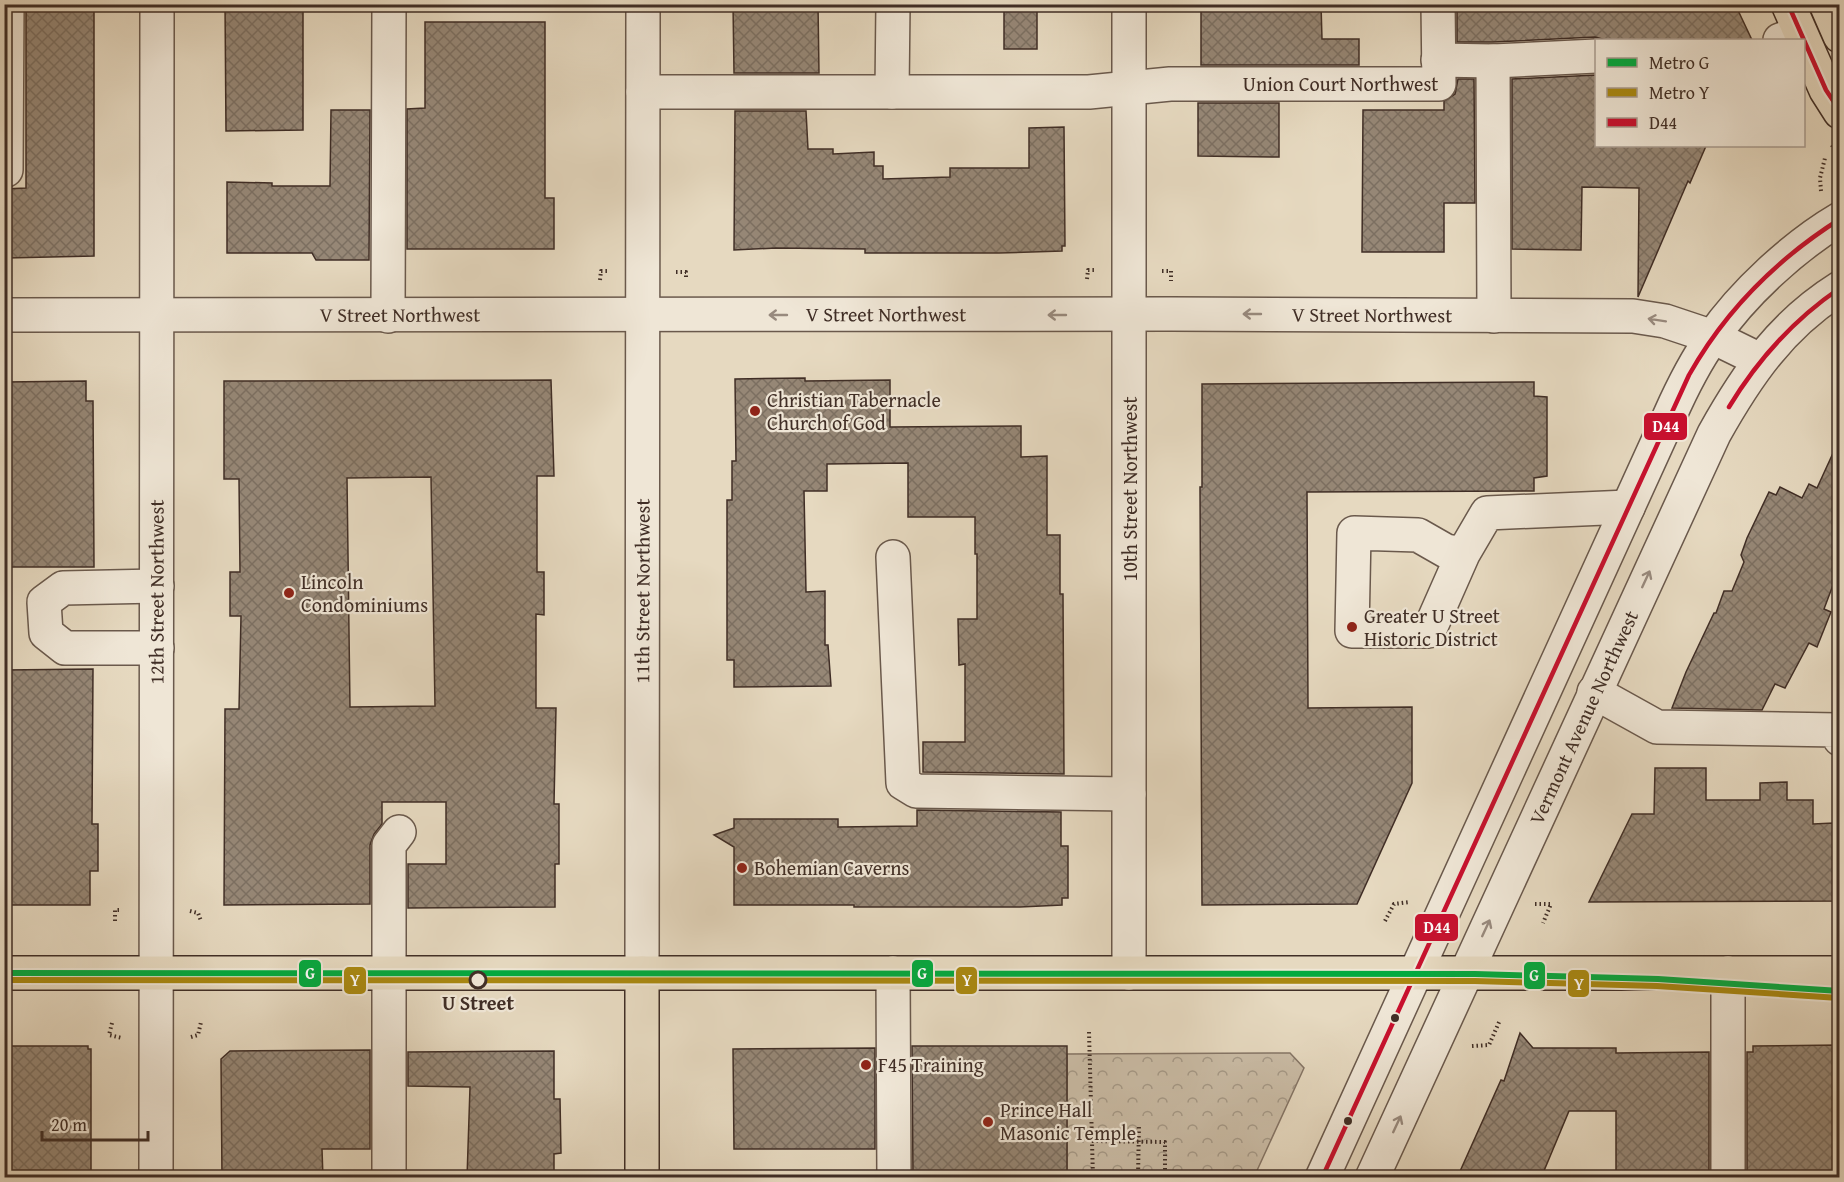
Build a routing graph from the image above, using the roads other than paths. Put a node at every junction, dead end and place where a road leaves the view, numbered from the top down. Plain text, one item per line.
1 (7, 4) edge
2 (157, 4) edge
3 (389, 4) edge
4 (643, 4) edge
5 (893, 4) edge
6 (1130, 4) edge
7 (1438, 4) edge
8 (1826, 4) edge
9 (1789, 26) edge
10 (1839, 36) edge
11 (1797, 39) edge
12 (1805, 54) edge
13 (1595, 56) edge
14 (1438, 60) junction
15 (1493, 61) junction
16 (1130, 87) junction
17 (643, 92) junction
18 (892, 92) junction
19 (1839, 112) edge
20 (4, 170) edge
21 (1839, 219) edge
22 (1839, 288) edge
23 (4, 315) edge
24 (158, 315) junction
25 (644, 315) junction
26 (1130, 315) junction
27 (388, 316) junction
28 (1494, 316) junction
29 (1713, 337) junction
30 (1761, 360) junction
31 (1628, 507) junction
32 (1463, 554) dead end
33 (893, 557) dead end
34 (157, 586) junction
35 (157, 648) junction
36 (1594, 692) junction
37 (1839, 730) edge
38 (1129, 794) junction
39 (399, 832) dead end
40 (1416, 972) junction
41 (4, 973) edge
42 (157, 973) junction
43 (390, 973) junction
44 (642, 973) junction
45 (893, 973) junction
46 (1129, 973) junction
47 (1466, 973) junction
48 (1728, 973) junction
49 (1839, 973) edge
50 (156, 1178) edge
51 (389, 1178) edge
52 (642, 1178) edge
53 (894, 1178) edge
54 (1322, 1178) edge
55 (1372, 1178) edge
56 (1728, 1178) edge

1 - 20 street
2 - 24 street, 12th Street Northwest
3 - 27 street
4 - 17 street, 11th Street Northwest
5 - 18 street
6 - 16 street, 10th Street Northwest
7 - 14 street
8 - 10 main road
9 - 11 main road
12 - 19 main road
13 - 15 street, Union Court Northwest
14 - 15 street, Union Court Northwest
14 - 16 street, Union Court Northwest
15 - 28 street
16 - 18 street
16 - 26 street, 10th Street Northwest
17 - 18 street
17 - 25 street, 11th Street Northwest
21 - 29 street
22 - 30 street, Vermont Avenue Northwest
23 - 24 street, V Street Northwest
24 - 27 street, V Street Northwest
24 - 34 street, 12th Street Northwest
26 -> 25 street, V Street Northwest
25 - 27 street, V Street Northwest
25 - 44 street, 11th Street Northwest
28 -> 26 street, V Street Northwest
26 - 38 street, 10th Street Northwest
29 -> 28 street, V Street Northwest
29 - 30 street, V Street Northwest
29 - 31 street
36 -> 30 street, Vermont Avenue Northwest
31 - 32 street
31 - 40 street
33 - 38 street
34 - 35 street, 12th Street Northwest
34 - 35 street
35 - 42 street, 12th Street Northwest
36 - 37 street
47 -> 36 street, Vermont Avenue Northwest
38 - 46 street, 10th Street Northwest
39 - 43 street
40 - 46 main road
40 - 47 main road
40 - 54 street
41 - 42 main road
42 - 43 main road
42 - 50 street, 12th Street Northwest
43 - 44 main road
43 - 51 street
44 - 45 main road
44 - 52 main road, 11th Street Northwest
45 - 46 main road
45 - 53 street
47 - 48 main road
55 -> 47 street, Vermont Avenue Northwest
48 - 49 main road
48 - 56 street

